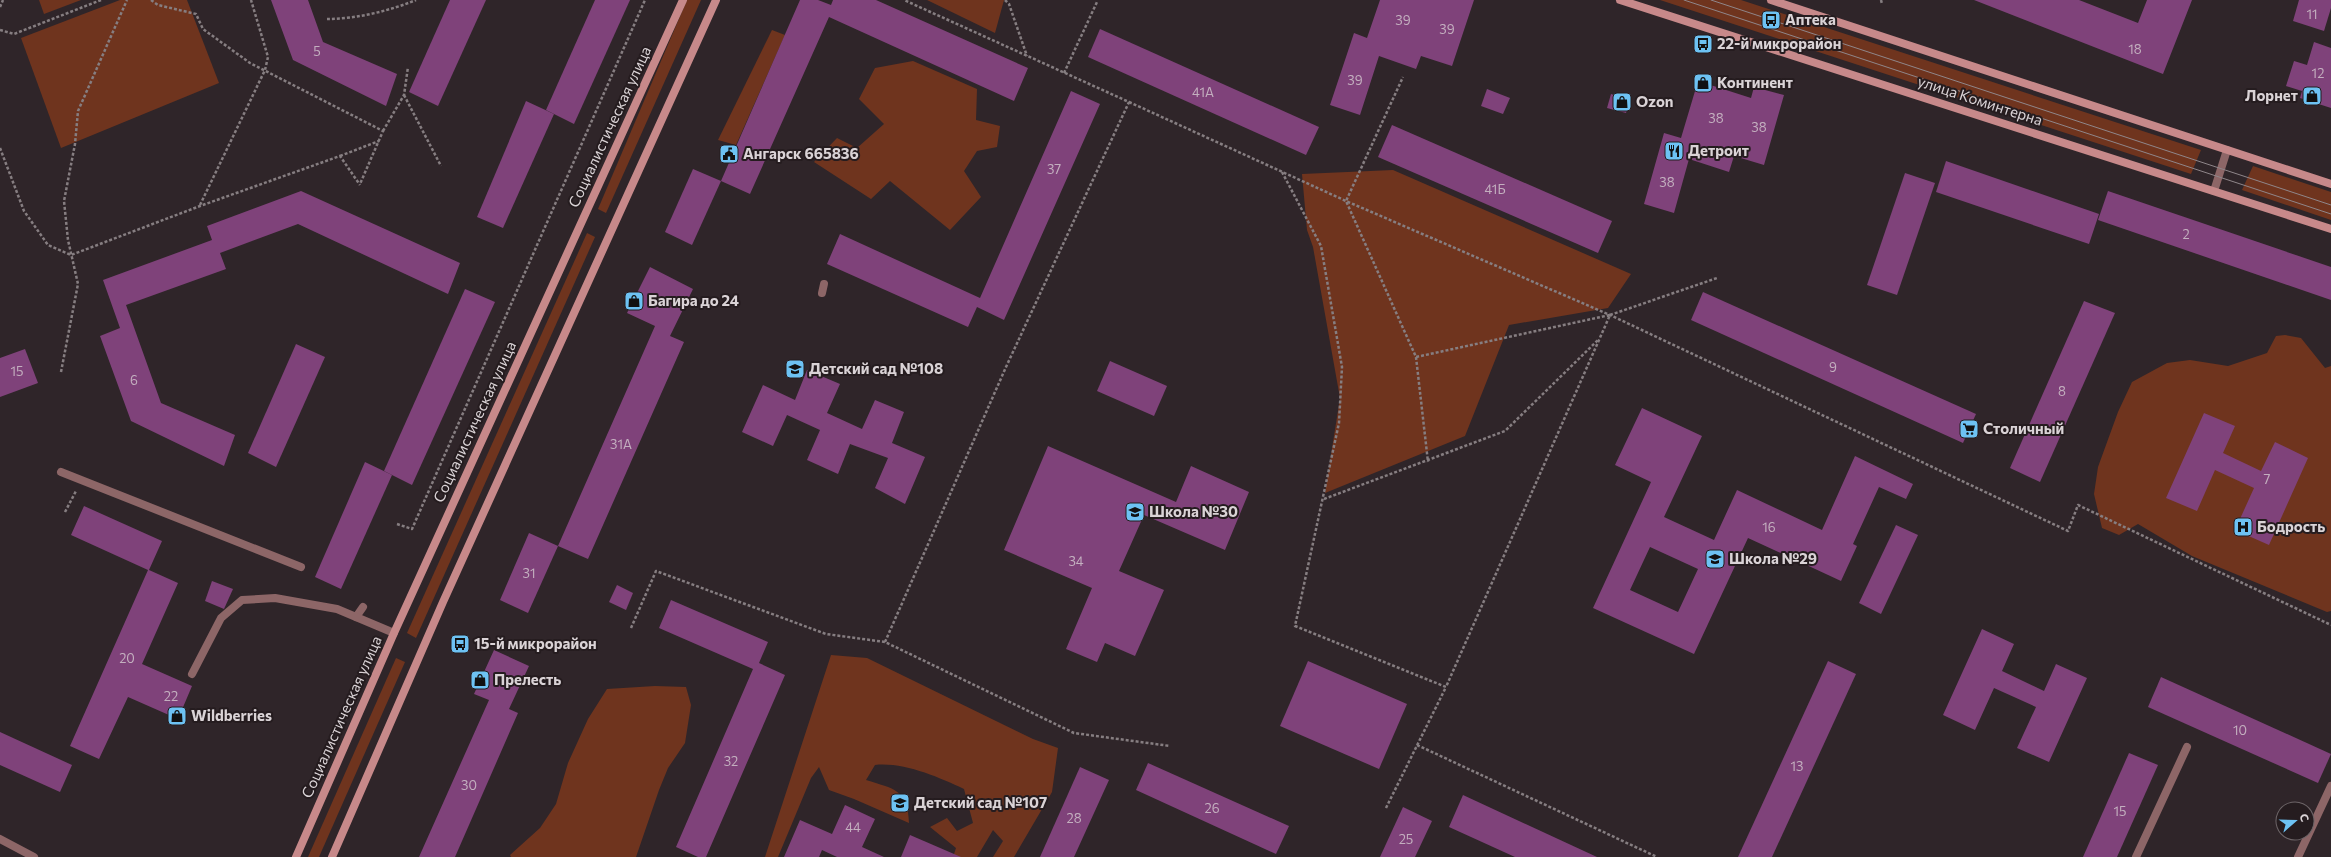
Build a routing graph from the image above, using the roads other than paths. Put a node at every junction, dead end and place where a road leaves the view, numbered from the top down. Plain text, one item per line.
1 (683, 0) edge
2 (716, 0) edge
3 (1620, 0) edge
4 (1771, 0) edge
5 (2227, 150) junction
6 (2331, 184) edge
7 (2214, 191) junction
8 (2331, 229) edge
9 (61, 472) dead end
10 (301, 567) dead end
11 (363, 607) dead end
12 (356, 618) junction
13 (394, 633) junction
14 (192, 674) dead end
15 (2187, 747) dead end
16 (2331, 786) edge
17 (0, 839) edge
18 (34, 857) edge
19 (296, 857) edge
20 (332, 857) edge
21 (2136, 857) edge
22 (2298, 857) edge

1 - 13 street, Социалистическая улица
2 - 20 street
3 - 7 street, улица Коминтерна
4 - 5 street, улица Коминтерна
5 - 6 street, улица Коминтерна
5 - 7 street
7 - 8 street, улица Коминтерна
9 - 10 street
11 - 12 street
12 - 13 street
12 - 14 street
13 - 19 street, Социалистическая улица
15 - 21 street
16 - 22 street
17 - 18 street

